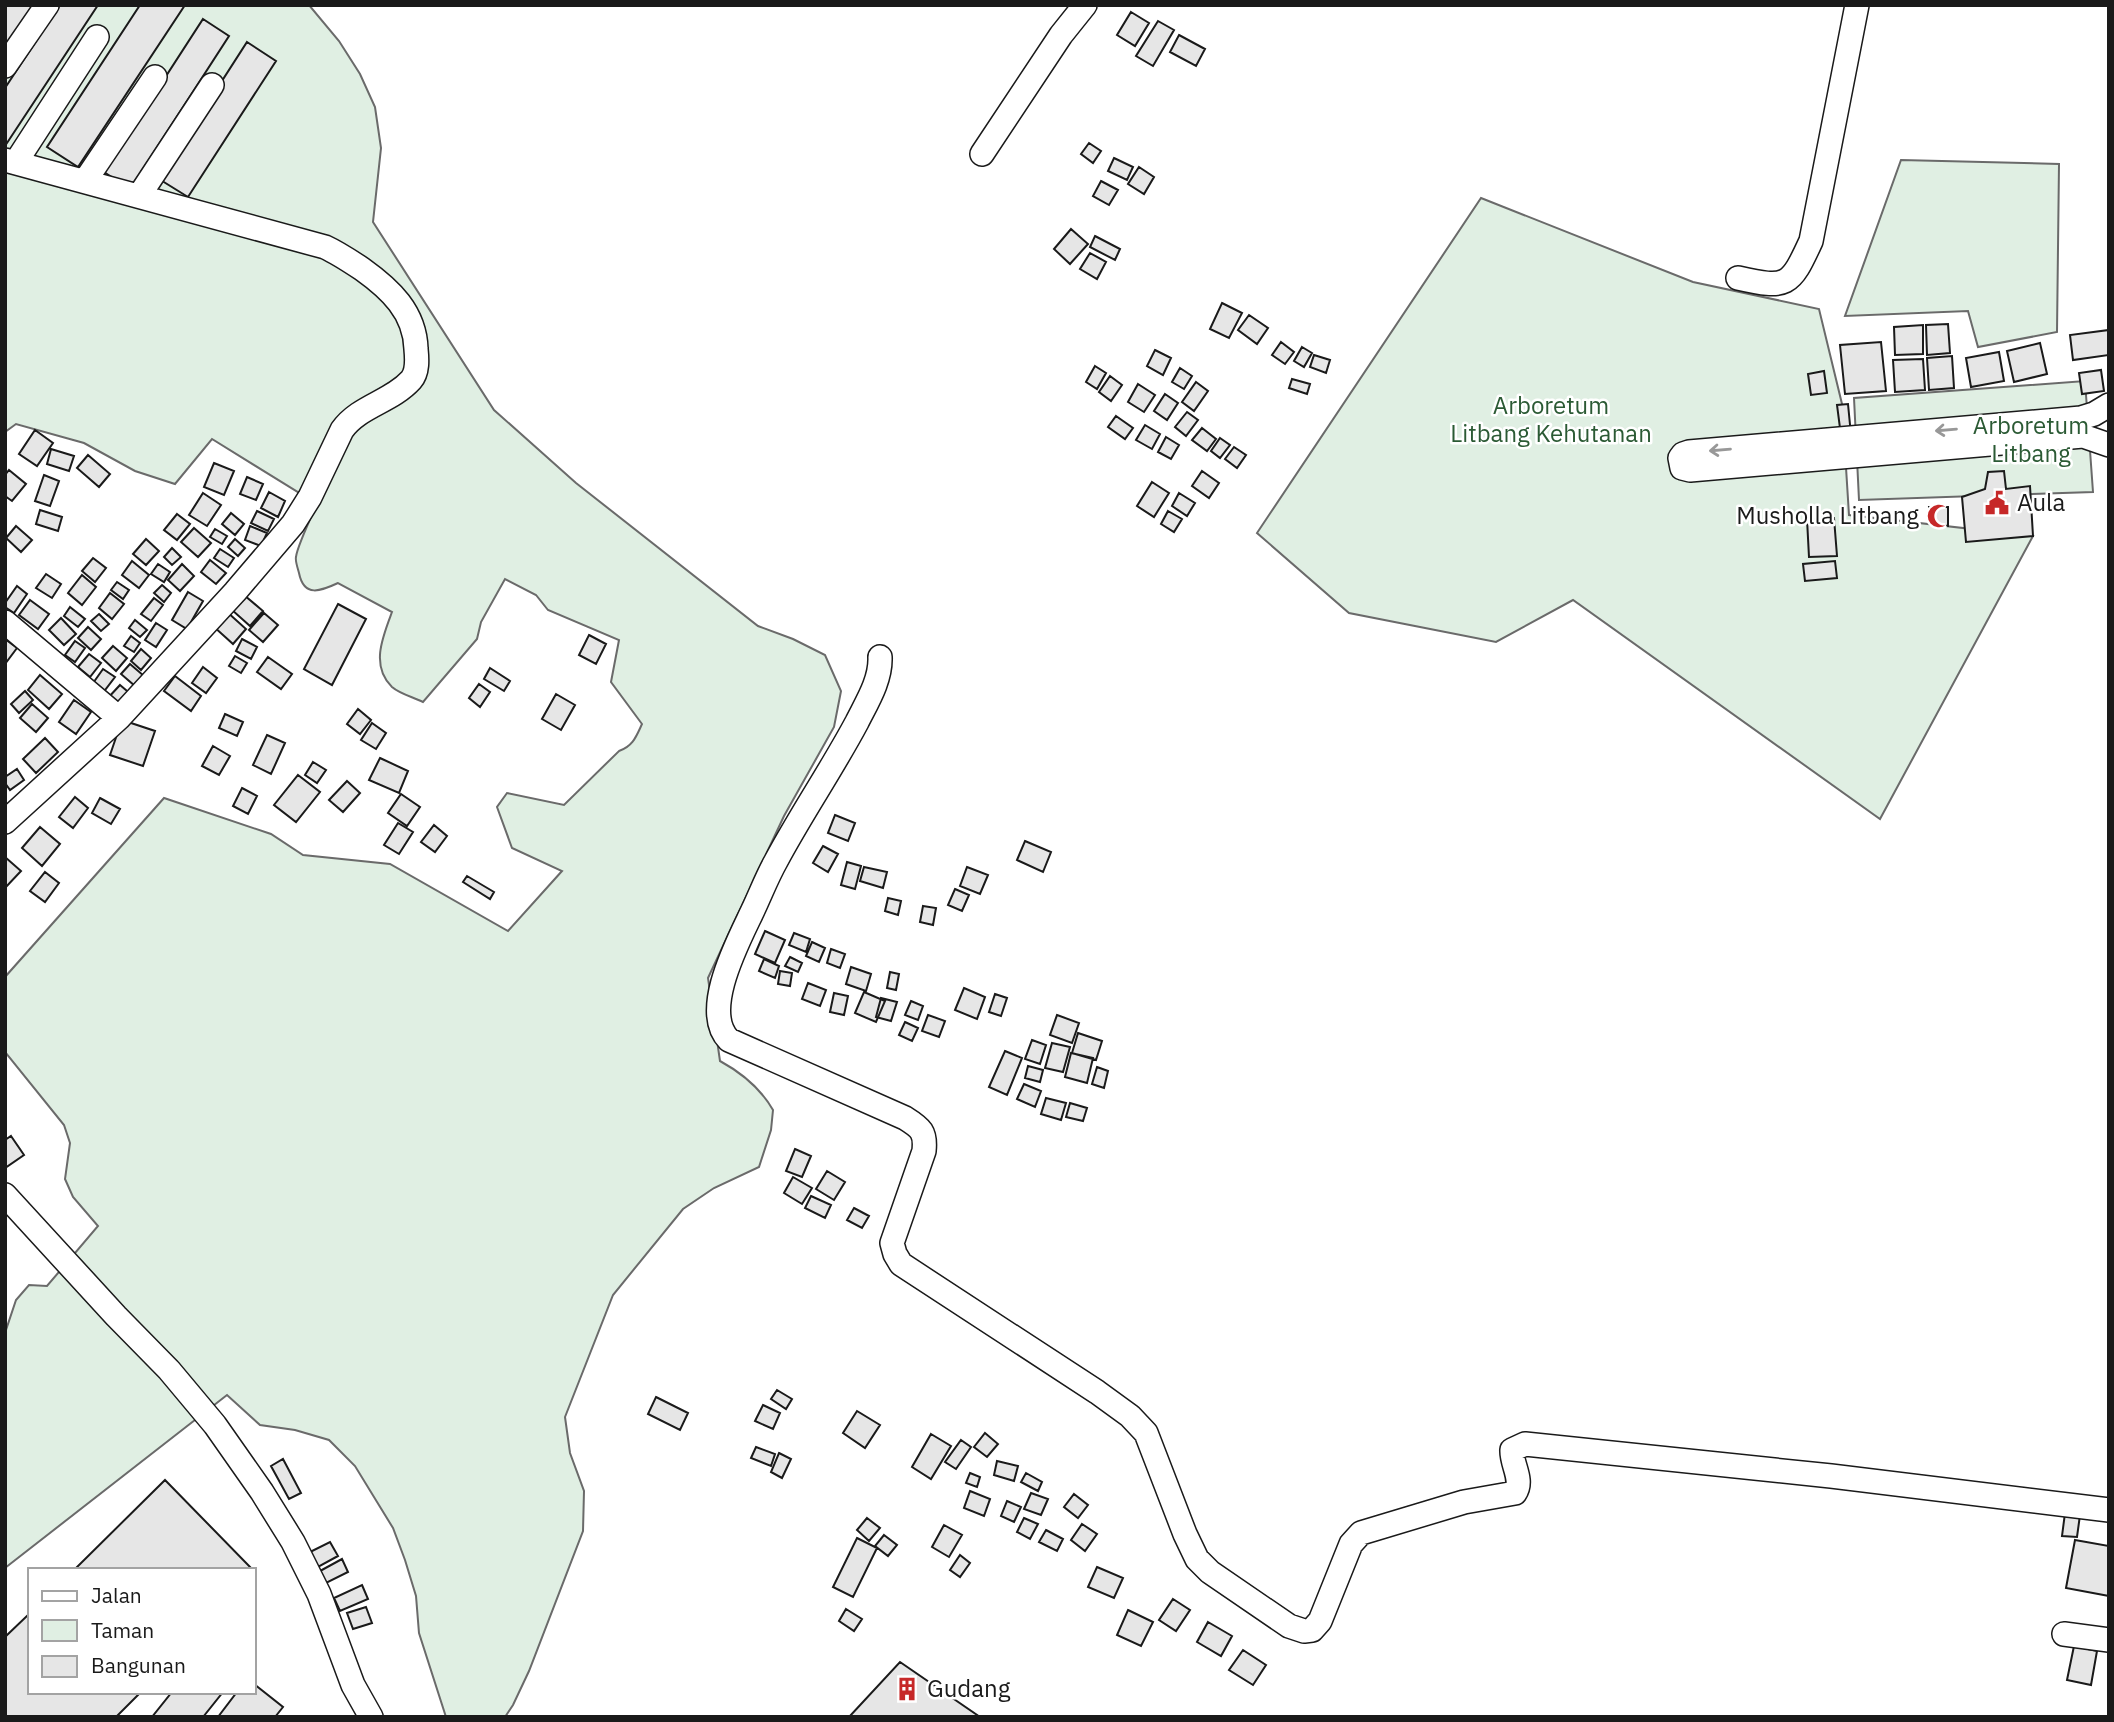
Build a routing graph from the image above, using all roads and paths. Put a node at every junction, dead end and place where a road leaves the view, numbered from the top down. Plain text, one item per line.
1 (47, 5) edge
2 (1085, 5) edge
3 (1857, 5) edge
4 (97, 37) dead end
5 (5, 66) edge
6 (155, 77) dead end
7 (212, 85) dead end
8 (982, 154) dead end
9 (10, 161) edge
10 (85, 181) junction
11 (139, 196) junction
12 (1738, 278) dead end
13 (2109, 405) edge
14 (2082, 427) junction
15 (2109, 445) edge
16 (1849, 447) junction
17 (5, 622) edge
18 (880, 657) dead end
19 (119, 718) junction
20 (5, 822) edge
21 (5, 1195) edge
22 (2109, 1510) edge
23 (2064, 1634) dead end
24 (2109, 1640) edge
25 (371, 1717) edge

1 - 5 street
2 - 8 street
3 - 12 street
4 - 9 street
6 - 10 street
7 - 11 street
9 - 10 street
10 - 11 street
11 - 19 street
13 - 14 street
14 - 15 street
14 - 16 street
16 -> 16 street
17 - 19 street
18 - 22 street
19 - 20 street
21 - 25 street
23 - 24 street

